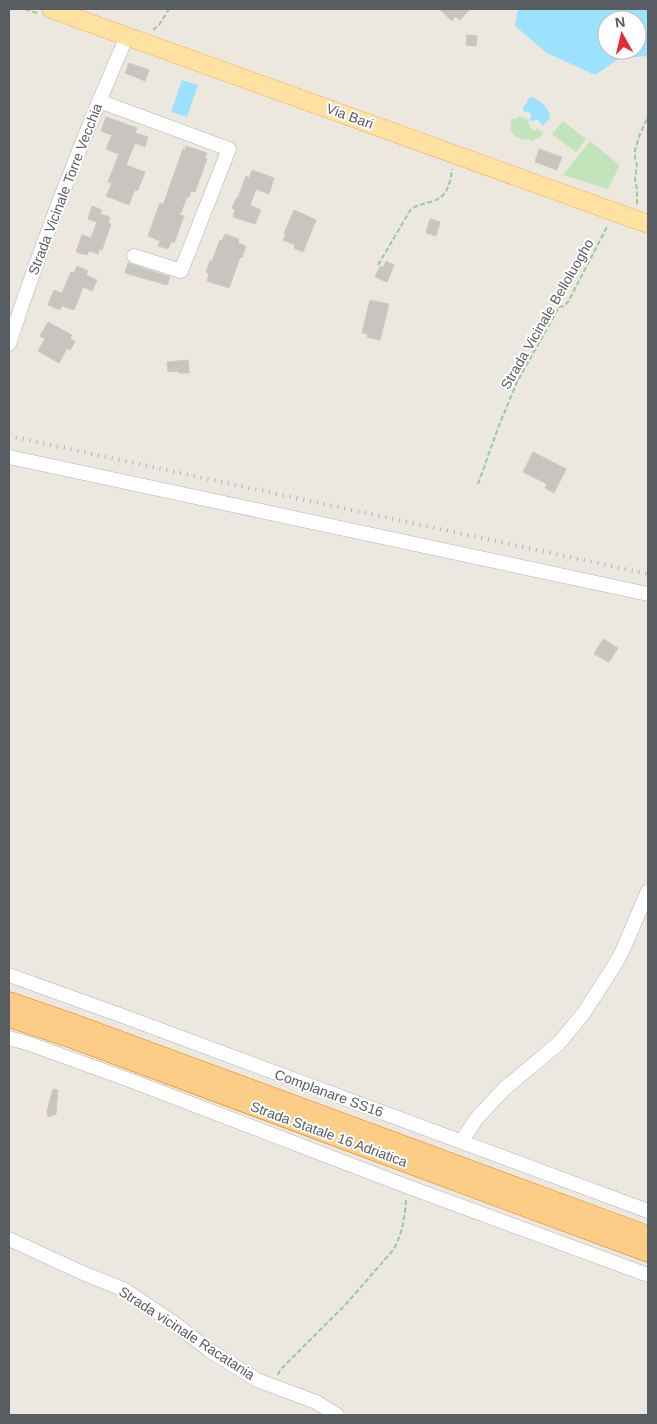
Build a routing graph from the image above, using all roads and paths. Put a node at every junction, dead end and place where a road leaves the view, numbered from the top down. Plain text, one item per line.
1 (51, 9) edge
2 (169, 9) edge
3 (151, 31) dead end
4 (127, 36) junction
5 (99, 100) junction
6 (648, 116) edge
7 (455, 154) junction
8 (612, 211) junction
9 (631, 218) junction
10 (648, 224) edge
11 (134, 256) dead end
12 (378, 265) dead end
13 (9, 344) edge
14 (9, 457) edge
15 (478, 484) dead end
16 (648, 594) edge
17 (648, 891) edge
18 (9, 975) edge
19 (9, 1002) edge
20 (9, 1017) edge
21 (9, 1038) edge
22 (461, 1142) junction
23 (406, 1186) junction
24 (648, 1211) edge
25 (648, 1236) edge
26 (9, 1239) edge
27 (648, 1252) edge
28 (648, 1275) edge
29 (273, 1386) junction
30 (337, 1415) edge

1 - 4 main road, Via Bari
2 - 3 path
4 - 5 street, Strada Vicinale Torre Vecchia
4 - 7 main road, Via Bari
5 - 11 street
5 - 13 street, Strada Vicinale Torre Vecchia
6 - 9 path
7 - 8 main road, Via Bari
7 - 12 path
8 - 9 main road, Via Bari
8 - 15 path, Strada Vicinale Belloluogho
9 - 10 main road, Via Bari
14 - 16 street
17 - 22 street
18 - 22 street, Complanare SS16
19 - 25 highway, Strada Statale 16 Adriatica
20 - 27 highway, Strada Statale 16 Adriatica
21 - 23 street
22 - 24 street, Complanare SS16
23 - 28 street
23 - 29 path
26 - 29 street, Strada vicinale Racatania
29 - 30 street, Strada vicinale Racatania

